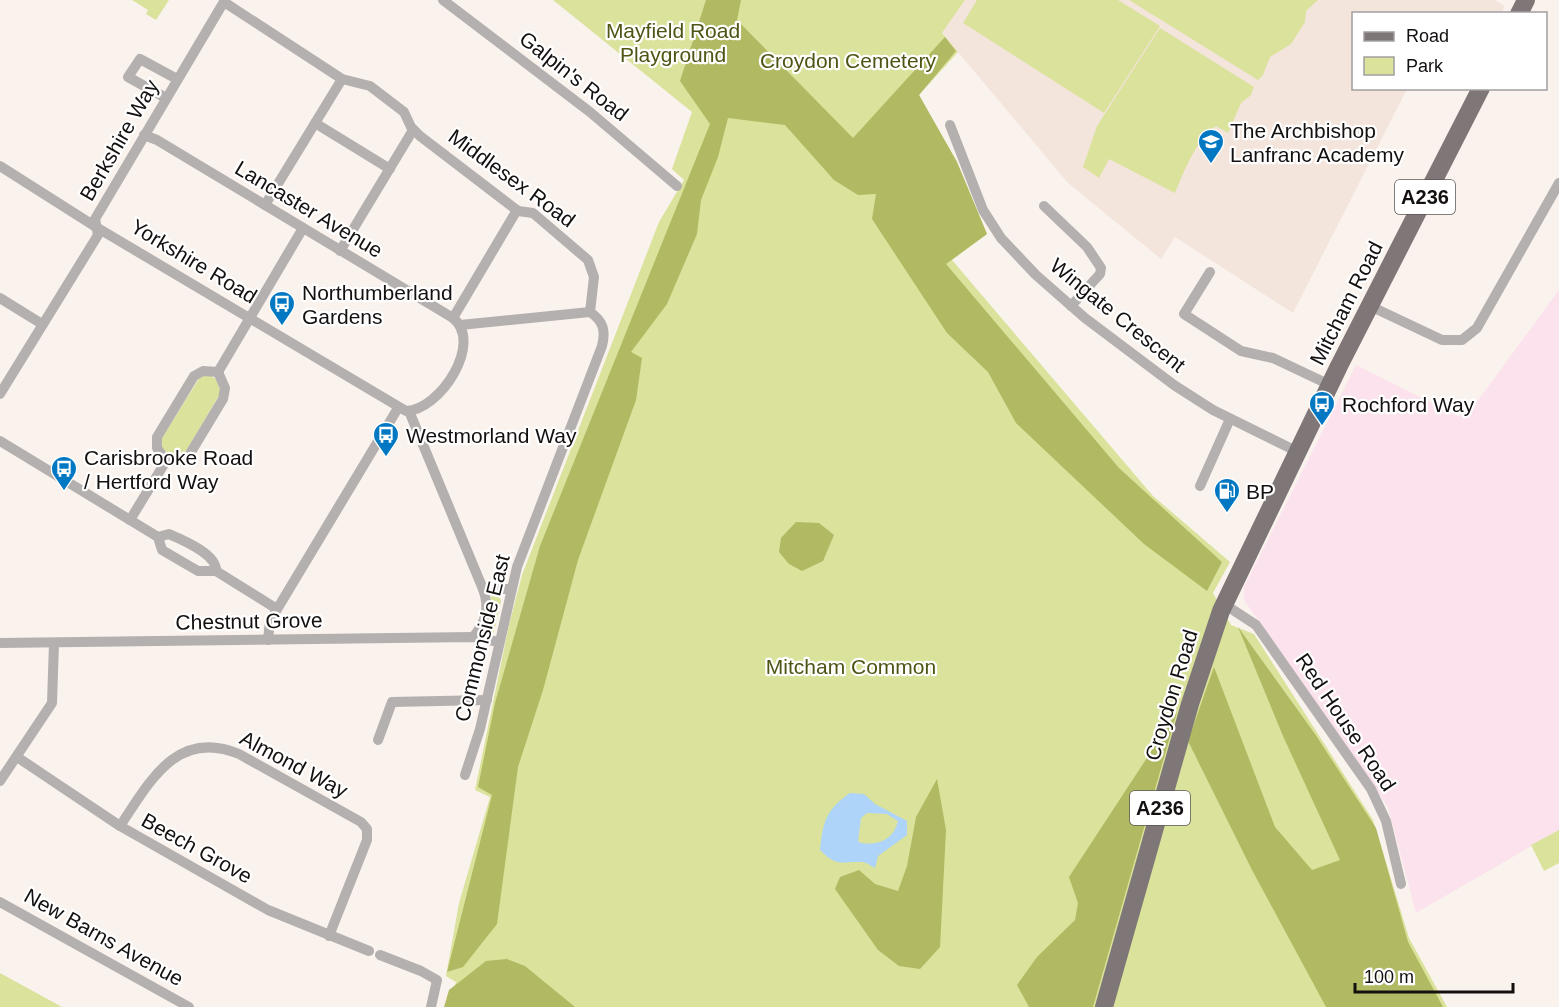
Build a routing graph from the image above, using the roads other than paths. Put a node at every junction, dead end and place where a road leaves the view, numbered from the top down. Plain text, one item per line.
1 (443, 0) edge
2 (224, 1) edge
3 (177, 79) junction
4 (342, 79) junction
5 (1480, 90) edge
6 (166, 98) junction
7 (315, 123) junction
8 (950, 125) dead end
9 (413, 130) junction
10 (144, 135) junction
11 (0, 166) edge
12 (390, 169) junction
13 (1559, 183) edge
14 (677, 186) dead end
15 (265, 205) junction
16 (1044, 206) dead end
17 (517, 210) junction
18 (96, 227) junction
19 (303, 228) junction
20 (340, 251) junction
21 (1210, 272) dead end
22 (0, 298) edge
23 (1071, 306) junction
24 (1370, 306) junction
25 (1174, 308) dead end
26 (590, 312) junction
27 (1184, 314) junction
28 (250, 318) junction
29 (457, 322) junction
30 (42, 324) junction
31 (218, 372) junction
32 (1330, 385) junction
33 (0, 394) edge
34 (404, 410) junction
35 (1230, 419) junction
36 (0, 441) edge
37 (1298, 452) junction
38 (166, 461) junction
39 (1200, 486) dead end
40 (130, 520) junction
41 (158, 537) junction
42 (216, 572) junction
43 (483, 589) junction
44 (510, 589) junction
45 (1224, 604) junction
46 (277, 609) junction
47 (473, 638) junction
48 (268, 640) junction
49 (499, 642) junction
50 (0, 643) edge
51 (54, 643) junction
52 (487, 700) junction
53 (378, 740) dead end
54 (17, 757) junction
55 (465, 775) dead end
56 (0, 781) edge
57 (120, 826) junction
58 (1401, 884) dead end
59 (0, 902) edge
60 (329, 936) junction
61 (189, 1007) edge
62 (431, 1007) edge
63 (1104, 1007) edge

1 - 14 street, Galpin's Road
2 - 3 street, Berkshire Way
2 - 4 street, Middlesex Road
3 - 6 street, Berkshire Way
3 - 6 street
4 - 7 street
4 - 9 street, Middlesex Road
5 - 24 main road, Mitcham Road / A236
6 - 10 street, Berkshire Way
7 - 12 street
7 - 15 street
8 - 23 street, Wingate Crescent
9 - 12 street
9 - 17 street, Middlesex Road
10 - 15 street, Lancaster Avenue
10 - 18 street, Berkshire Way
11 - 18 street, Yorkshire Road
12 - 20 street
13 - 24 street
15 - 19 street, Lancaster Avenue
16 - 23 street
17 - 26 street, Middlesex Road
17 - 29 street
18 - 28 street, Yorkshire Road
18 - 30 street, Berkshire Way
19 - 20 street, Lancaster Avenue
19 - 28 street
20 - 29 street, Lancaster Avenue
21 - 27 street
22 - 30 street
23 - 35 street, Wingate Crescent
24 - 32 main road, Mitcham Road / A236
25 - 27 street
26 - 29 street
26 - 44 street, Commonside East
27 - 32 street
28 - 31 street
28 - 34 street, Yorkshire Road
29 - 34 street
30 - 33 street, Berkshire Way
31 - 38 street
31 - 38 street
32 - 37 main road, Mitcham Road / A236
34 - 43 street
34 - 46 street
35 - 37 street, Wingate Crescent
35 - 39 street
36 - 40 street
37 - 45 main road, Mitcham Road / A236
38 - 40 street
40 - 41 street
41 - 42 street
41 - 42 street
42 - 46 street
43 - 44 street
43 - 47 street
44 - 49 street, Commonside East
45 - 58 street, Red House Road
45 - 63 main road, Croydon Road / A236
46 - 48 street
47 - 48 street, Chestnut Grove
47 - 49 street, Chestnut Grove
48 - 51 street, Chestnut Grove
49 - 52 street, Commonside East
50 - 51 street, Chestnut Grove
51 - 54 street
52 - 53 street
52 - 55 street, Commonside East
54 - 56 street
54 - 57 street, Beech Grove
57 - 60 street, Beech Grove
57 - 60 street, Almond Way
59 - 61 street, New Barns Avenue
60 - 62 street, Beech Grove

